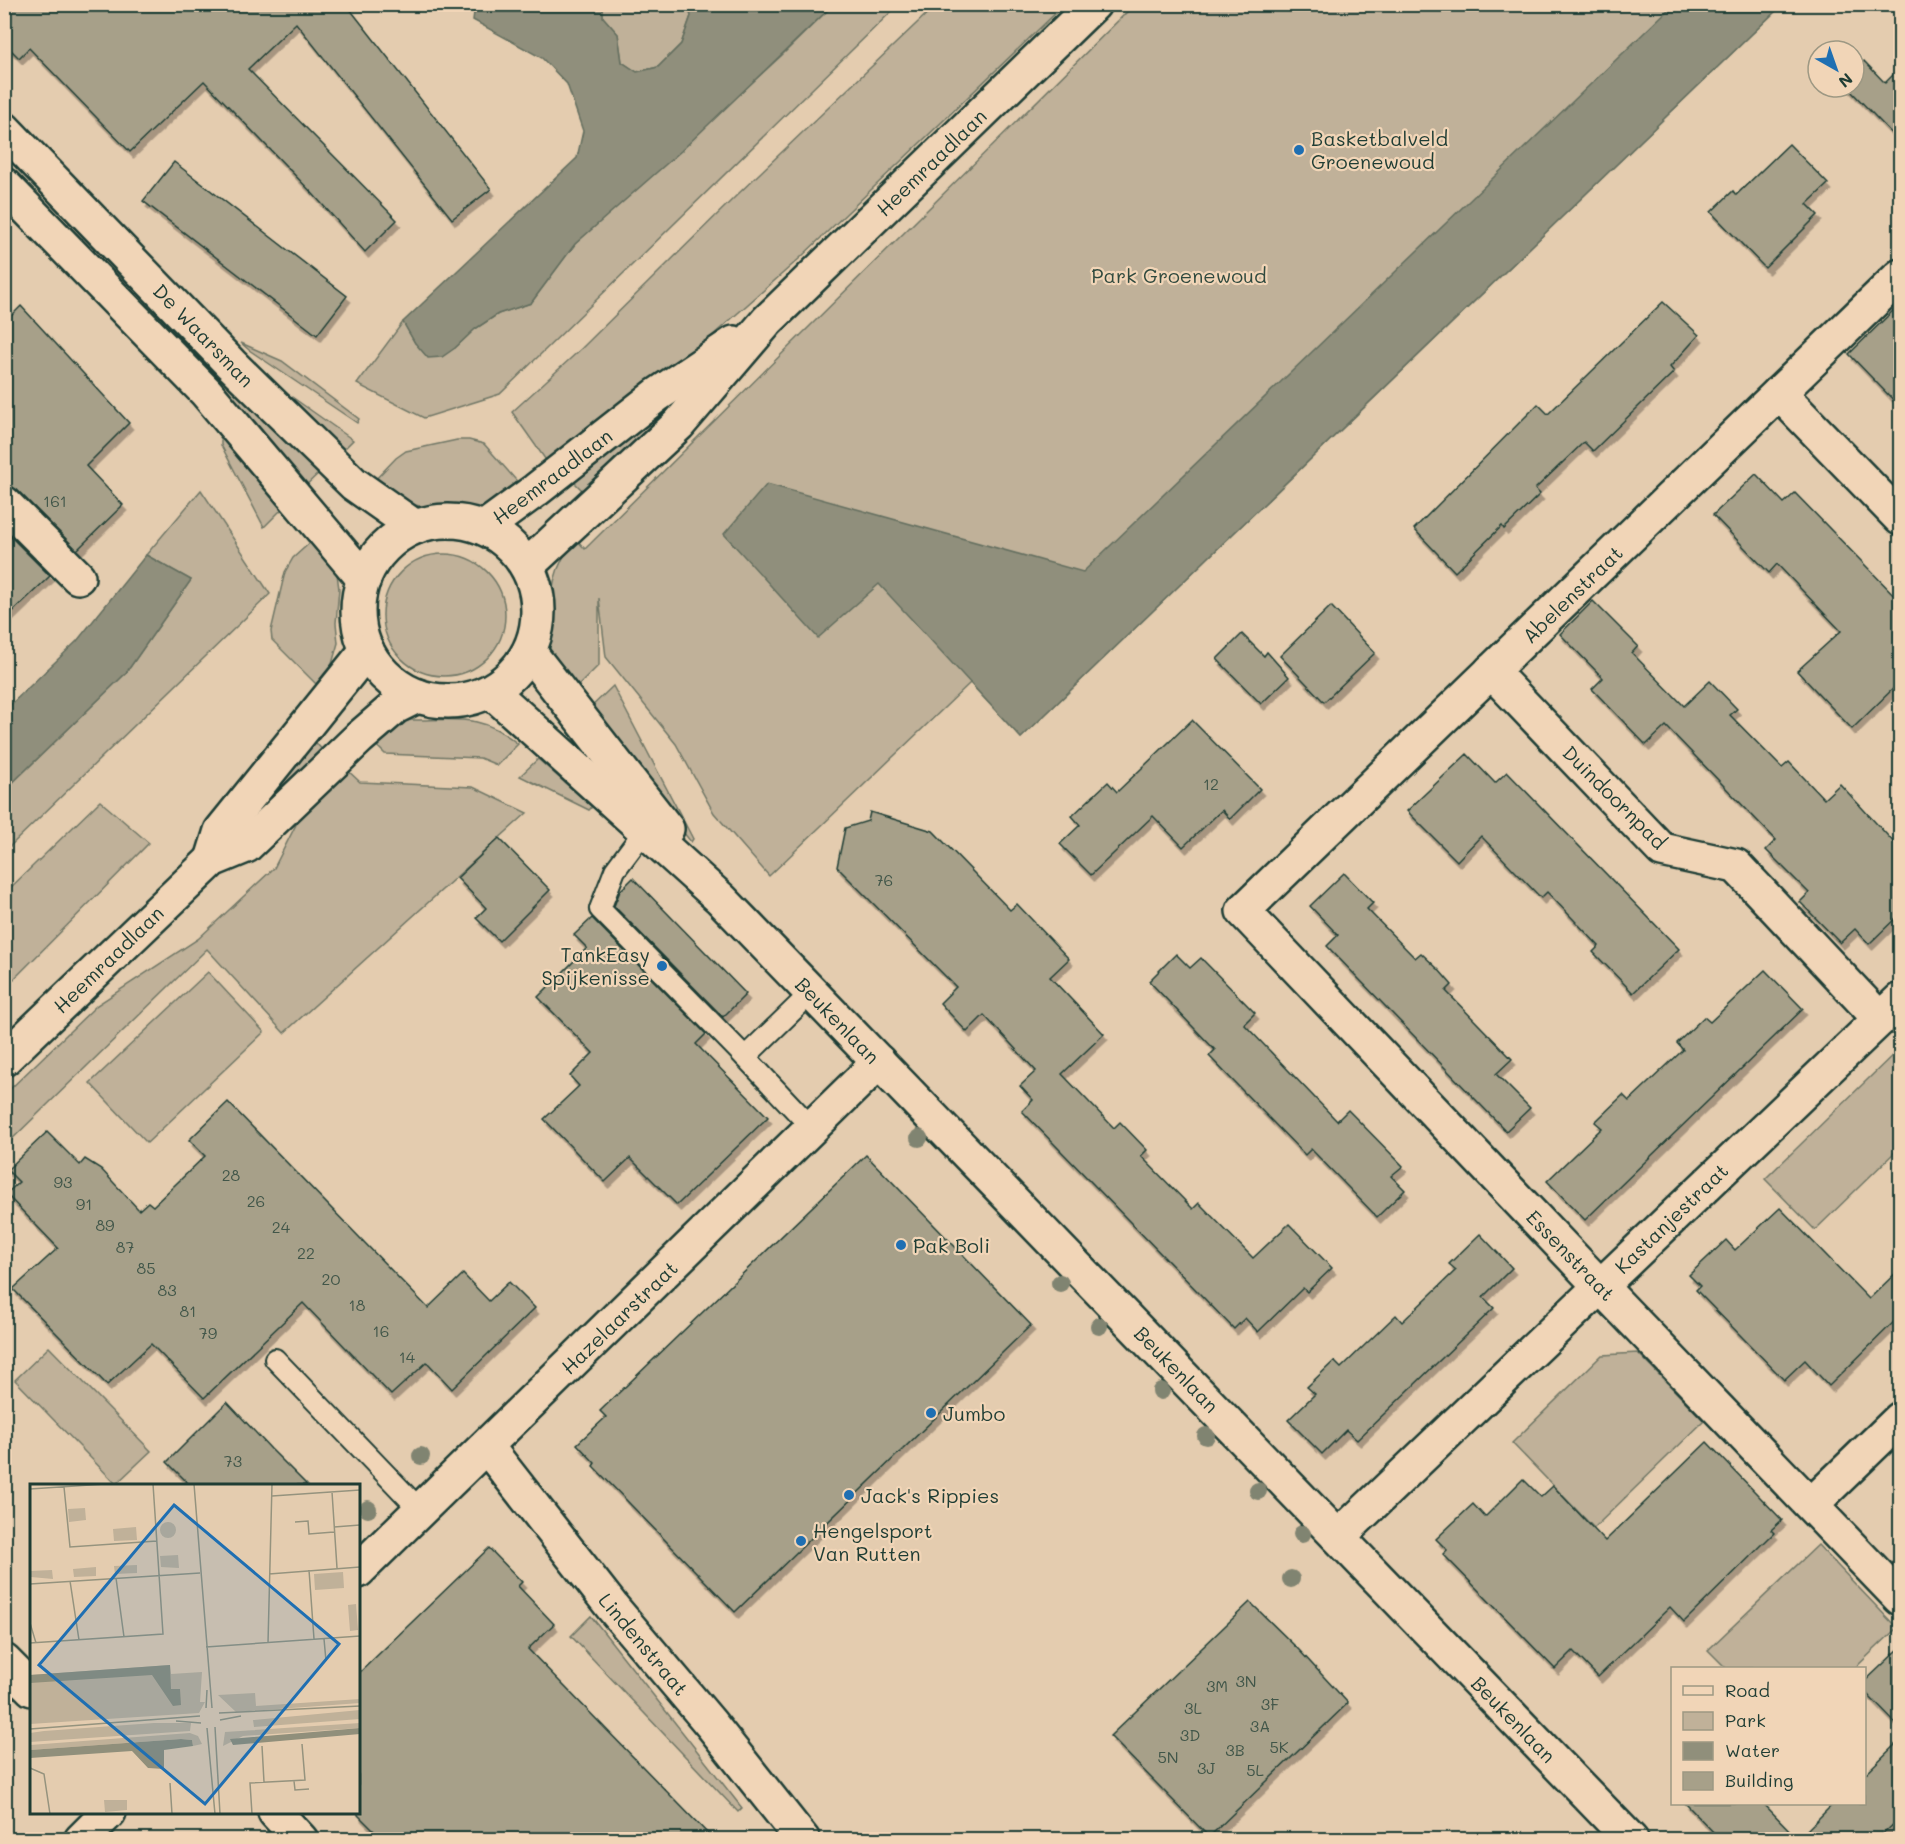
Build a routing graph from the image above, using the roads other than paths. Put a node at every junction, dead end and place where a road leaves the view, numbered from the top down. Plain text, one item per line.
1 (1094, 4) edge
2 (4, 129) edge
3 (4, 184) edge
4 (1900, 276) edge
5 (768, 320) junction
6 (1779, 393) junction
7 (4, 503) edge
8 (1900, 518) edge
9 (415, 527) junction
10 (484, 528) junction
11 (527, 566) junction
12 (78, 577) dead end
13 (364, 579) junction
14 (367, 650) junction
15 (529, 652) junction
16 (1491, 671) junction
17 (491, 691) junction
18 (417, 696) junction
19 (645, 830) junction
20 (212, 860) junction
21 (721, 899) junction
22 (1244, 911) joint
23 (811, 993) junction
24 (1890, 1010) edge
25 (745, 1057) junction
26 (4, 1059) edge
27 (879, 1062) junction
28 (812, 1128) junction
29 (1600, 1286) junction
30 (275, 1359) dead end
31 (1900, 1419) edge
32 (487, 1447) junction
33 (1812, 1504) junction
34 (421, 1511) junction
35 (1339, 1536) junction
36 (360, 1569) edge
37 (1900, 1598) edge
38 (4, 1661) edge
39 (30, 1687) edge
40 (107, 1814) edge
41 (277, 1814) edge
42 (81, 1839) edge
43 (301, 1839) edge
44 (803, 1839) edge
45 (1631, 1839) edge

1 - 5 street, Heemraadlaan
2 - 9 street, De Waarsman
3 - 13 street, De Waarsman
4 - 6 street, Abelenstraat
5 - 10 street, Heemraadlaan
5 - 11 street, Heemraadlaan
6 - 8 street
6 - 16 street, Abelenstraat
7 - 12 street
9 - 10 street
9 - 13 street
10 - 11 street
11 - 15 street
13 - 14 street
14 - 18 street
14 - 20 street, Heemraadlaan
15 - 17 street
15 - 21 street, Beukenlaan
16 - 22 street, Abelenstraat
16 - 24 street, Duindoornpad
17 - 18 street
17 - 19 street, Beukenlaan
18 - 20 street, Heemraadlaan
19 - 21 street, Beukenlaan
19 - 25 lane
20 - 26 street, Heemraadlaan
21 - 23 street, Beukenlaan
22 - 29 street, Essenstraat
23 - 25 lane
23 - 27 street, Beukenlaan
24 - 29 street, Kastanjestraat
25 - 28 lane
27 - 28 street, Hazelaarstraat
27 - 35 street, Beukenlaan
28 - 32 street, Hazelaarstraat
29 - 33 street, Essenstraat
29 - 35 street, Kastanjestraat
30 - 34 lane
31 - 33 street
32 - 34 street, Hazelaarstraat
32 - 44 street, Lindenstraat
33 - 37 street, Essenstraat
34 - 36 street, Hazelaarstraat
35 - 45 street, Beukenlaan
38 - 39 street
40 - 42 street
41 - 43 street

